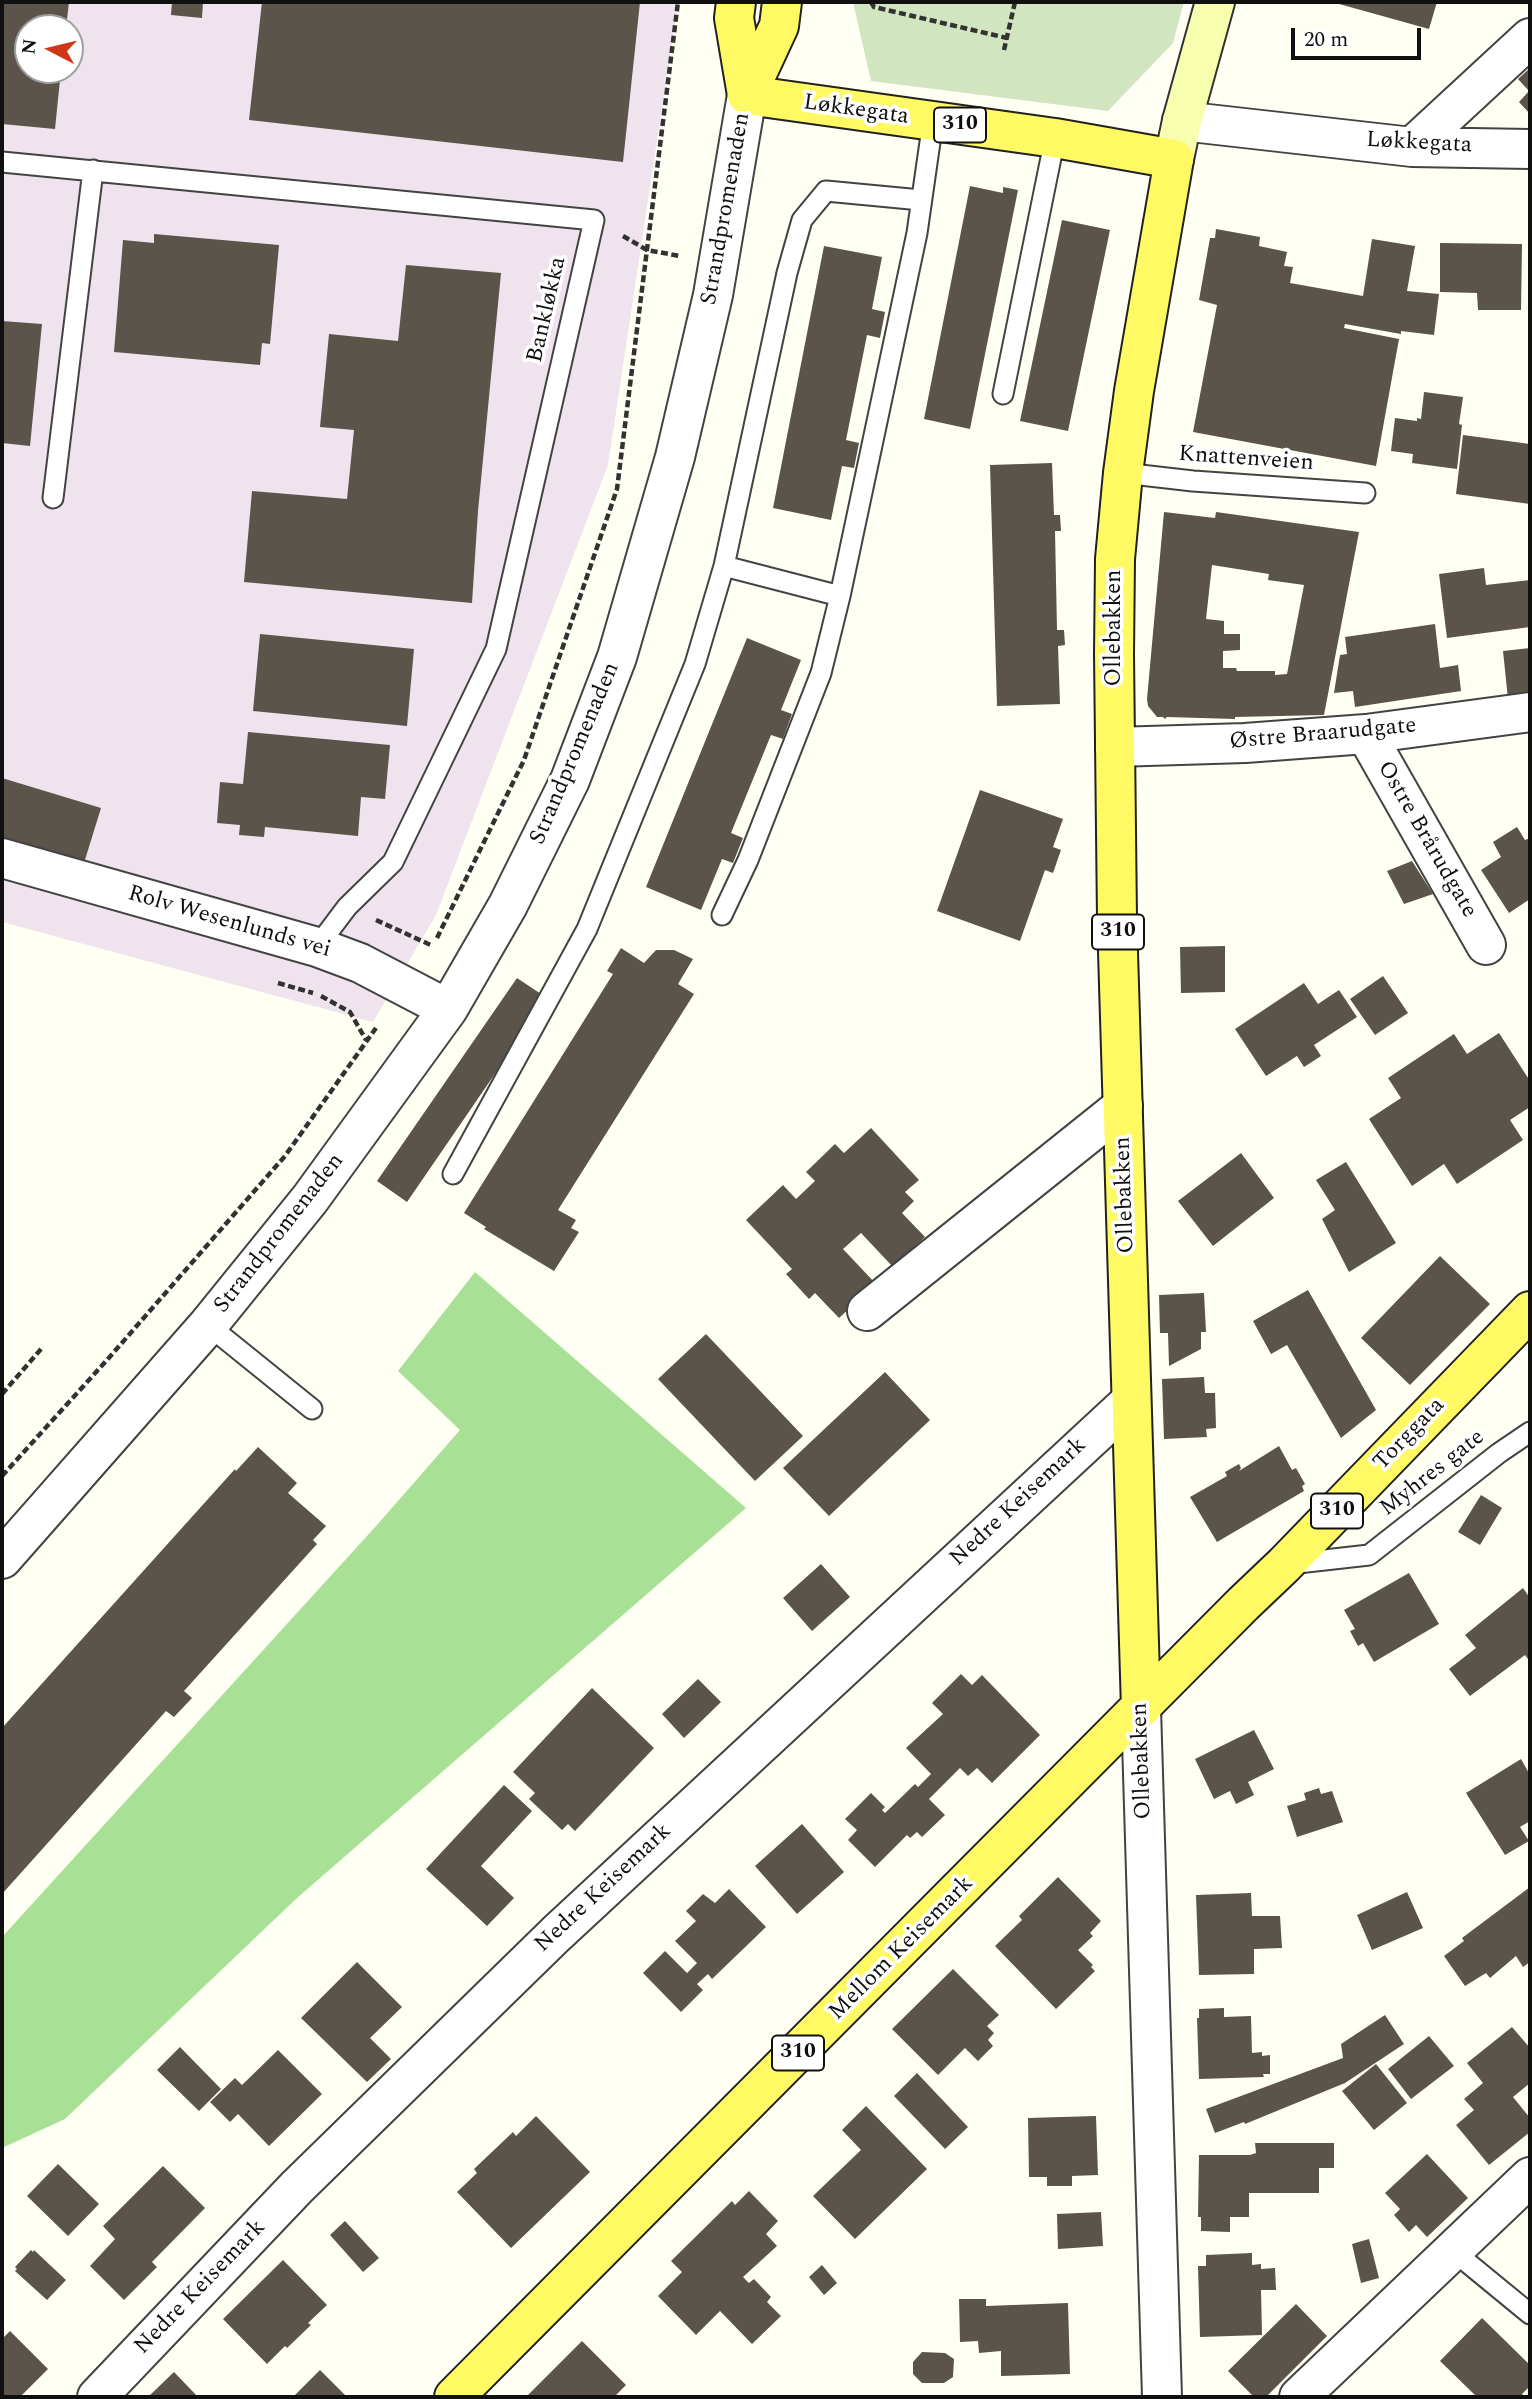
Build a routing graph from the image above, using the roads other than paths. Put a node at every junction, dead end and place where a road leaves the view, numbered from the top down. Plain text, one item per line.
1 (736, 2) edge
2 (782, 2) edge
3 (1215, 2) edge
4 (1530, 38) edge
5 (747, 95) junction
6 (933, 121) junction
7 (1182, 121) junction
8 (1055, 138) junction
9 (1412, 147) junction
10 (1530, 149) edge
11 (1174, 159) junction
12 (2, 162) edge
13 (93, 170) junction
14 (921, 200) junction
15 (1003, 394) dead end
16 (1123, 473) junction
17 (1365, 493) dead end
18 (53, 498) dead end
19 (724, 566) junction
20 (840, 596) junction
21 (1530, 712) edge
22 (1366, 734) junction
23 (1115, 747) junction
24 (2, 858) edge
25 (722, 915) dead end
26 (1486, 945) dead end
27 (317, 947) junction
28 (448, 1009) junction
29 (1123, 1107) junction
30 (453, 1174) dead end
31 (867, 1311) dead end
32 (1530, 1311) edge
33 (208, 1325) junction
34 (1130, 1401) junction
35 (312, 1409) dead end
36 (1530, 1432) edge
37 (2, 1559) edge
38 (1284, 1565) junction
39 (1141, 1708) junction
40 (1530, 2177) edge
41 (1452, 2250) junction
42 (1530, 2314) edge
43 (97, 2397) edge
44 (454, 2397) edge
45 (1162, 2397) edge
46 (1299, 2397) edge

1 - 5 main road, Strandpromenaden
2 - 5 main road, Strandpromenaden
3 - 7 main road, Ollebakken
4 - 9 street
5 - 6 main road, Løkkegata / 310
5 - 28 street, Strandpromenaden
6 - 8 main road, Løkkegata / 310
6 - 14 lane
7 - 9 street, Løkkegata
7 - 11 main road, Ollebakken
8 - 11 main road, Løkkegata / 310
8 - 15 lane
9 - 10 street, Løkkegata
11 - 16 main road, Ollebakken / 310
12 - 13 lane, Bankløkka
13 - 18 lane
13 - 27 lane, Bankløkka
14 - 19 lane
14 - 20 lane
16 - 17 lane, Knattenveien
16 - 23 main road, Ollebakken / 310
19 - 20 lane
19 - 30 lane
20 - 25 lane
21 - 22 street, Østre Braarudgate
22 - 23 street, Østre Braarudgate
22 - 26 street, Ostre Brårudgate
23 - 29 main road, Ollebakken / 310
24 - 27 street, Rolv Wesenlunds vei
27 - 28 street, Rolv Wesenlunds vei
28 - 33 street, Strandpromenaden
29 - 31 street
29 - 34 main road, Ollebakken / 310
32 - 38 main road, Torggata / 310
33 - 35 lane, Strandpromenaden
33 - 37 street, Strandpromenaden
34 - 39 main road, Ollebakken / 310
34 - 43 street, Nedre Keisemark
36 - 38 lane, Myhres gate
38 - 39 main road, Torggata / 310
39 - 44 main road, Mellom Keisemark / 310
39 - 45 street, Ollebakken
40 - 41 street
41 - 42 lane
41 - 46 street

